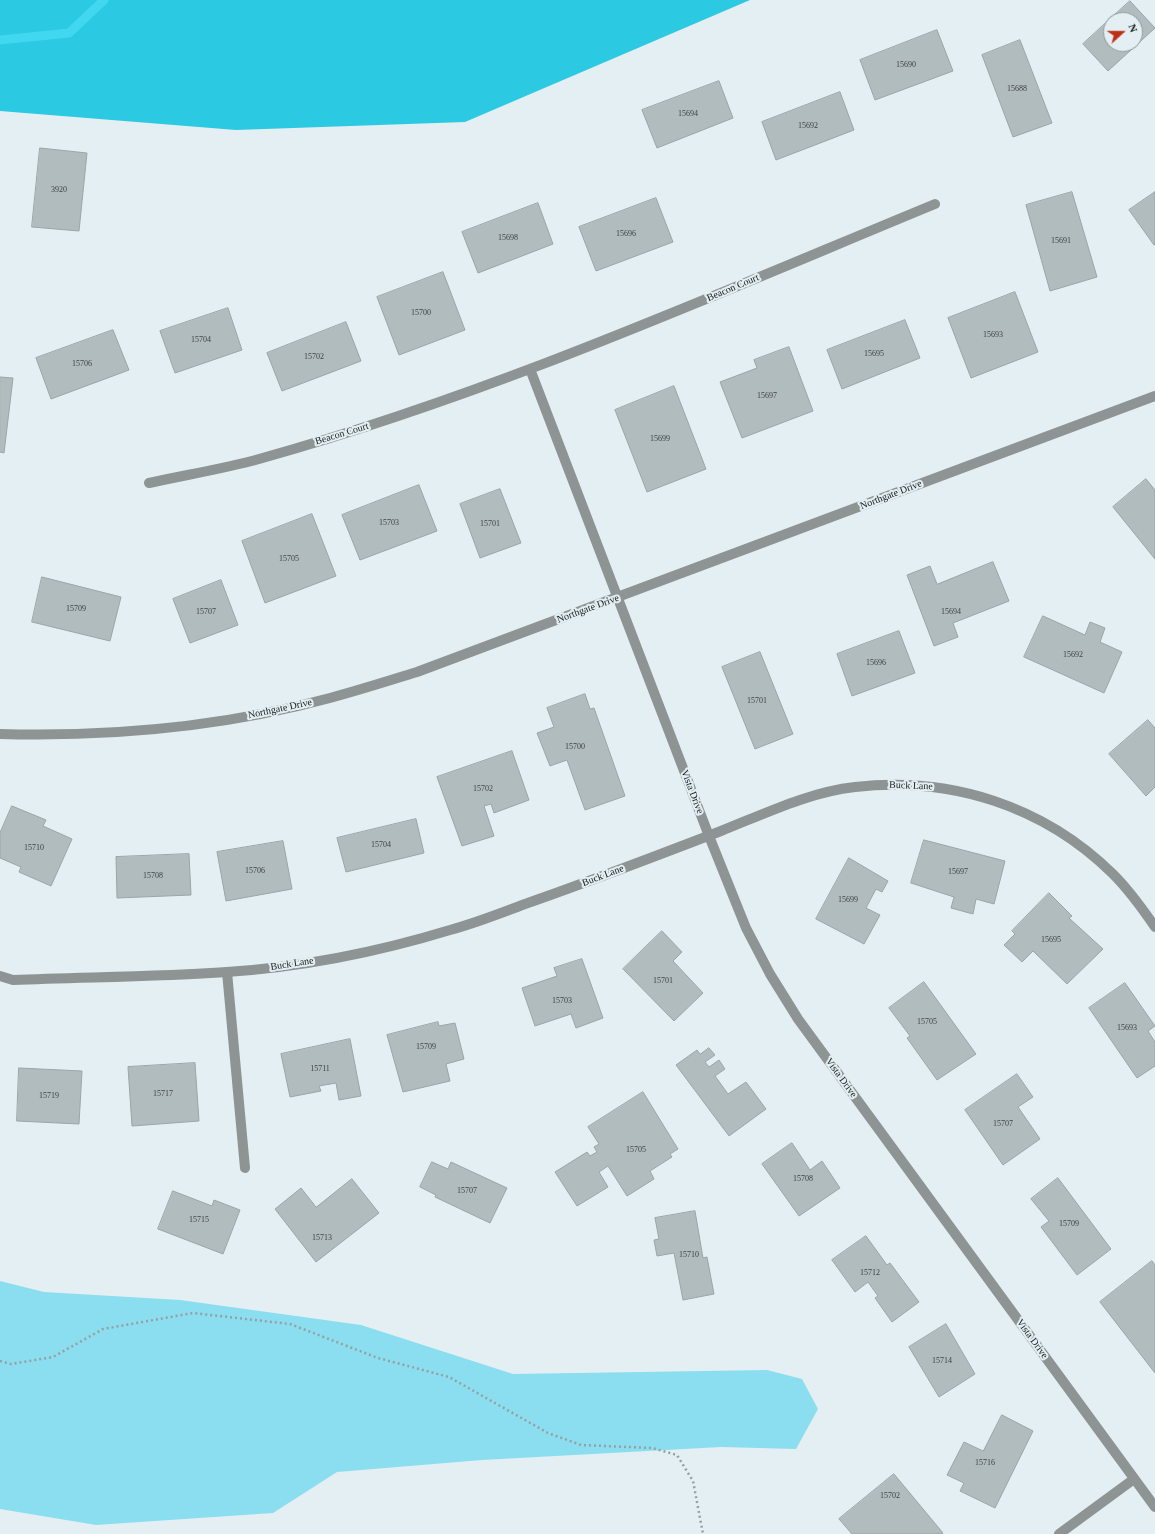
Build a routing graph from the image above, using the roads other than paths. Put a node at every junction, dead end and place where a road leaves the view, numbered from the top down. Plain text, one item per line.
1 (934, 204) dead end
2 (530, 370) junction
3 (1155, 396) edge
4 (149, 483) dead end
5 (617, 598) junction
6 (0, 734) edge
7 (709, 836) junction
8 (1155, 927) edge
9 (227, 972) junction
10 (0, 976) edge
11 (245, 1168) dead end
12 (1134, 1479) junction
13 (1155, 1507) edge
14 (1059, 1534) edge

1 - 2 street, Beacon Court
2 - 4 street, Beacon Court
2 - 5 street
3 - 5 street, Northgate Drive
5 - 6 street, Northgate Drive
5 - 7 street, Vista Drive
7 - 8 street, Buck Lane
7 - 9 street, Buck Lane
7 - 12 street, Vista Drive
9 - 10 street, Buck Lane
9 - 11 street
12 - 13 street, Vista Drive
12 - 14 street

